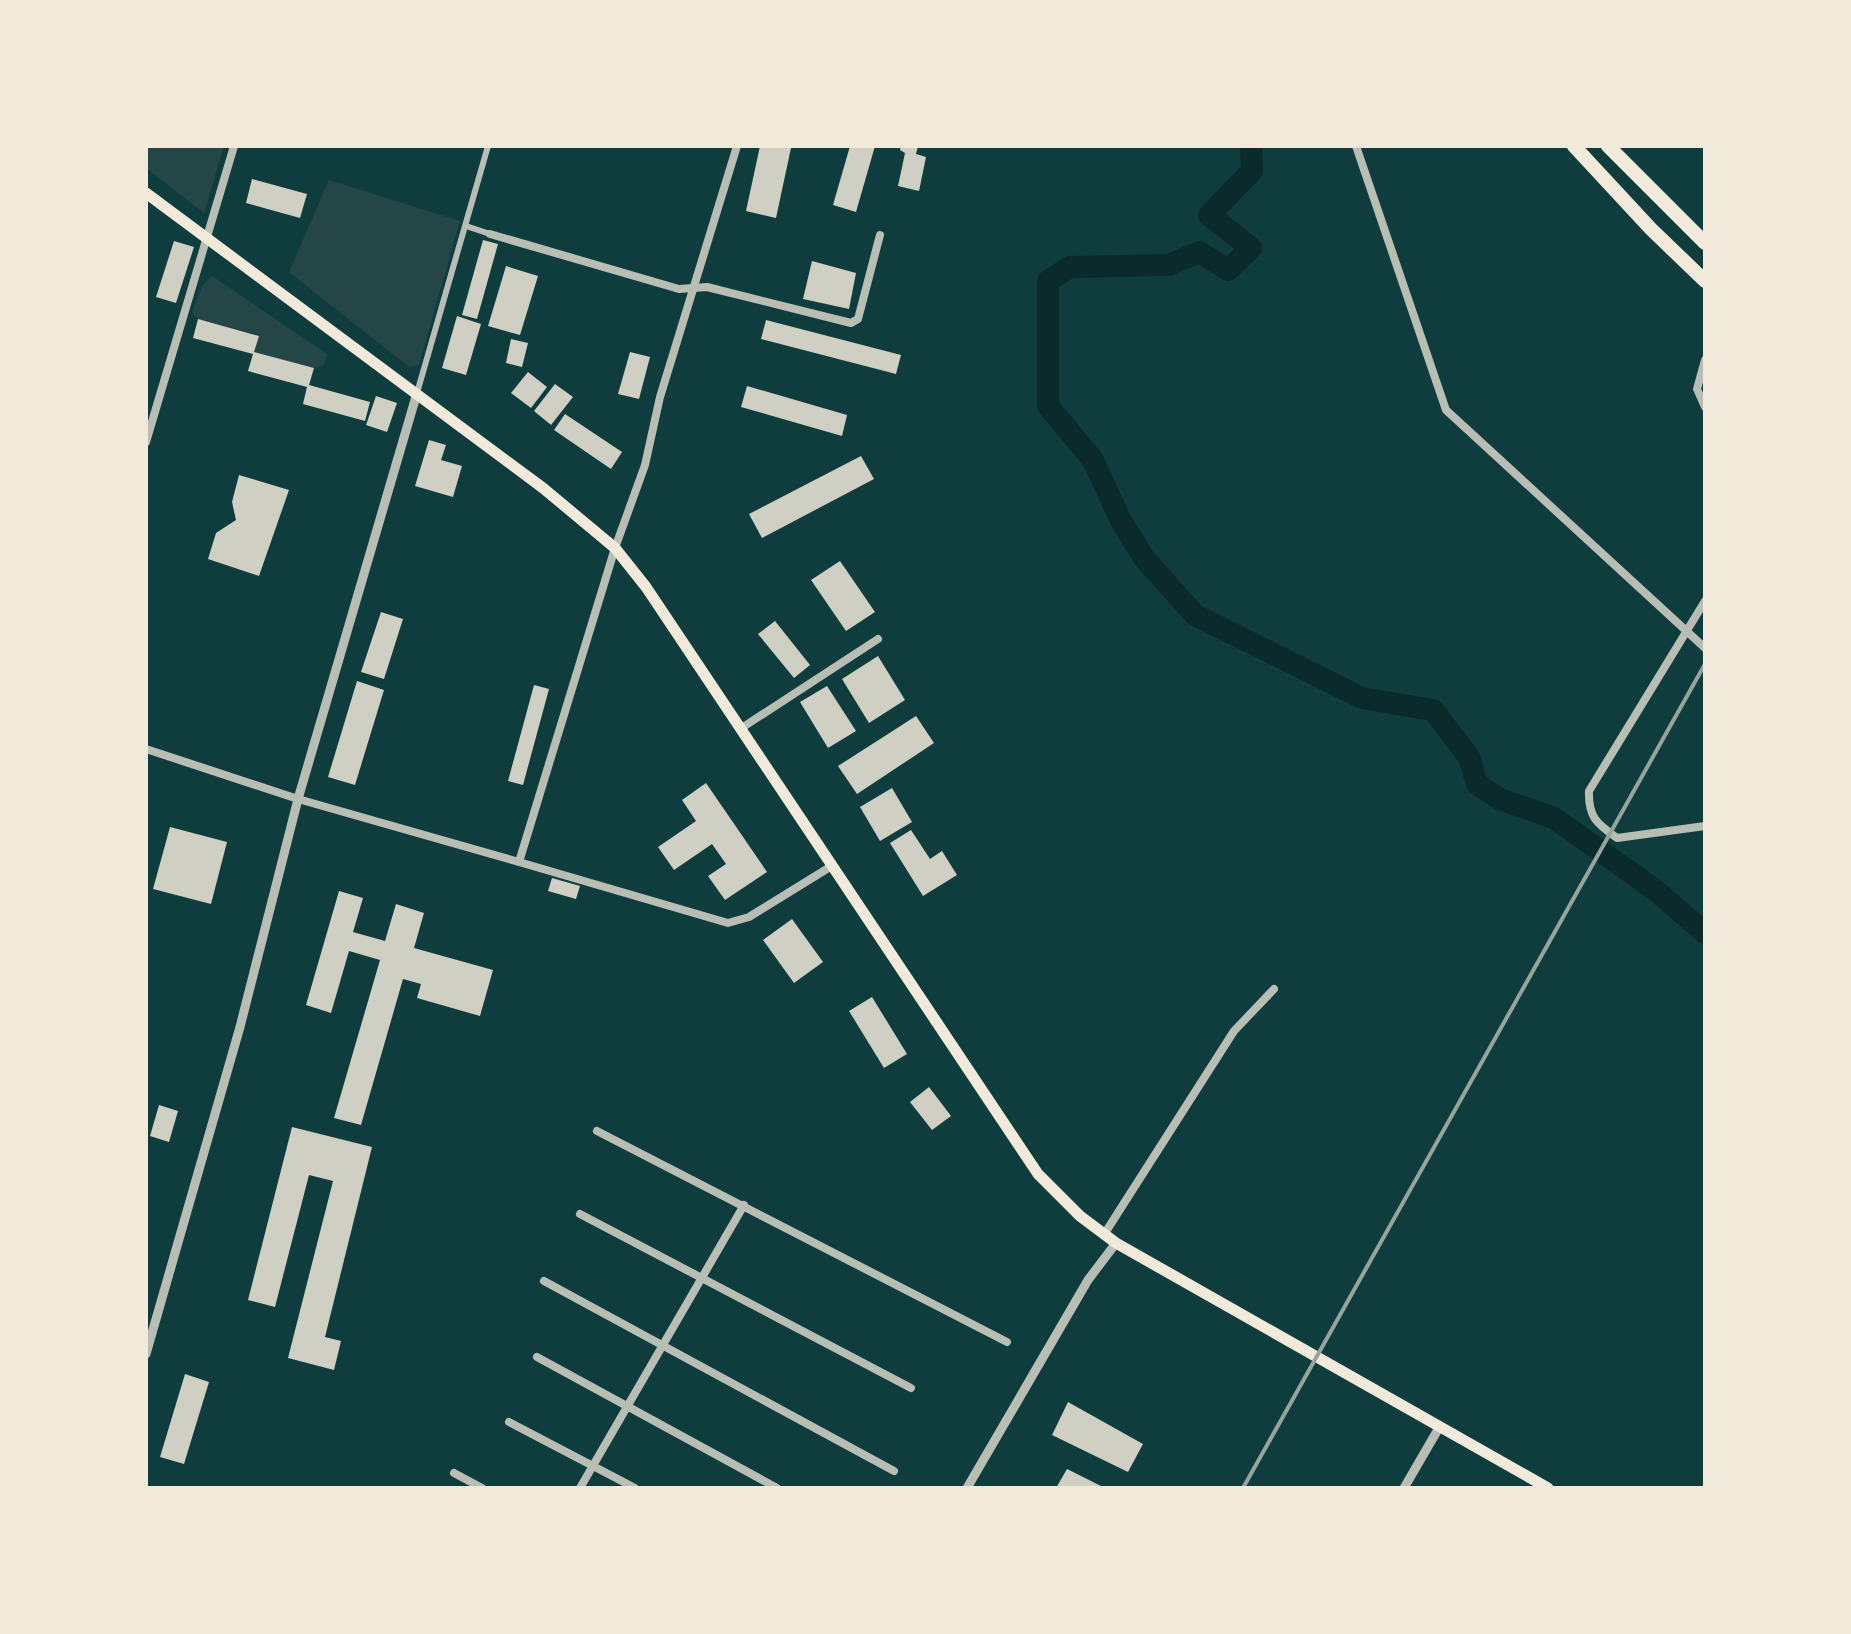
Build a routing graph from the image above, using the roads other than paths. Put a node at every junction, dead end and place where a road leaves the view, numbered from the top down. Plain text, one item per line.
1 (234, 146) edge
2 (488, 146) edge
3 (737, 146) edge
4 (1356, 146) edge
5 (1574, 146) edge
6 (1608, 146) edge
7 (146, 193) edge
8 (466, 226) junction
9 (490, 234) joint
10 (880, 235) dead end
11 (205, 236) junction
12 (1705, 243) edge
13 (1705, 281) edge
14 (694, 288) junction
15 (1705, 360) edge
16 (417, 393) junction
17 (1705, 407) edge
18 (146, 442) edge
19 (615, 548) junction
20 (1705, 601) edge
21 (878, 639) dead end
22 (1705, 648) edge
23 (740, 729) junction
24 (146, 749) edge
25 (298, 799) junction
26 (1705, 826) edge
27 (519, 862) junction
28 (830, 867) junction
29 (1274, 989) dead end
30 (597, 1131) dead end
31 (744, 1205) junction
32 (580, 1214) dead end
33 (1105, 1233) junction
34 (1116, 1243) junction
35 (702, 1278) junction
36 (544, 1281) dead end
37 (1007, 1342) dead end
38 (665, 1345) junction
39 (146, 1354) edge
40 (537, 1357) dead end
41 (911, 1388) dead end
42 (628, 1407) junction
43 (509, 1422) dead end
44 (1440, 1426) junction
45 (593, 1465) junction
46 (894, 1471) dead end
47 (454, 1473) dead end
48 (482, 1488) edge
49 (580, 1488) edge
50 (635, 1488) edge
51 (777, 1488) edge
52 (967, 1488) edge
53 (1404, 1488) edge
54 (1548, 1488) edge

1 - 11 street
2 - 8 street
3 - 14 street
4 - 22 street
5 - 13 highway
6 - 12 highway
7 - 11 main road
8 - 9 street
8 - 16 street
9 - 14 street
10 - 14 street
11 - 16 main road
11 - 18 street
14 - 19 street
15 - 17 street
16 - 19 main road
16 - 25 street
19 - 23 main road
19 - 27 street
20 - 26 street
21 - 23 street
23 - 28 main road
24 - 25 street
25 - 27 street
25 - 39 street
27 - 28 street
28 - 33 main road
29 - 33 street
30 - 31 street
31 - 35 street
31 - 37 street
32 - 35 street
33 - 34 main road
34 - 44 main road
34 - 52 street
35 - 38 street
35 - 41 street
36 - 38 street
38 - 42 street
38 - 46 street
40 - 42 street
42 - 45 street
42 - 51 street
43 - 45 street
44 - 53 street
44 - 54 main road
45 - 49 street
45 - 50 street
47 - 48 street

